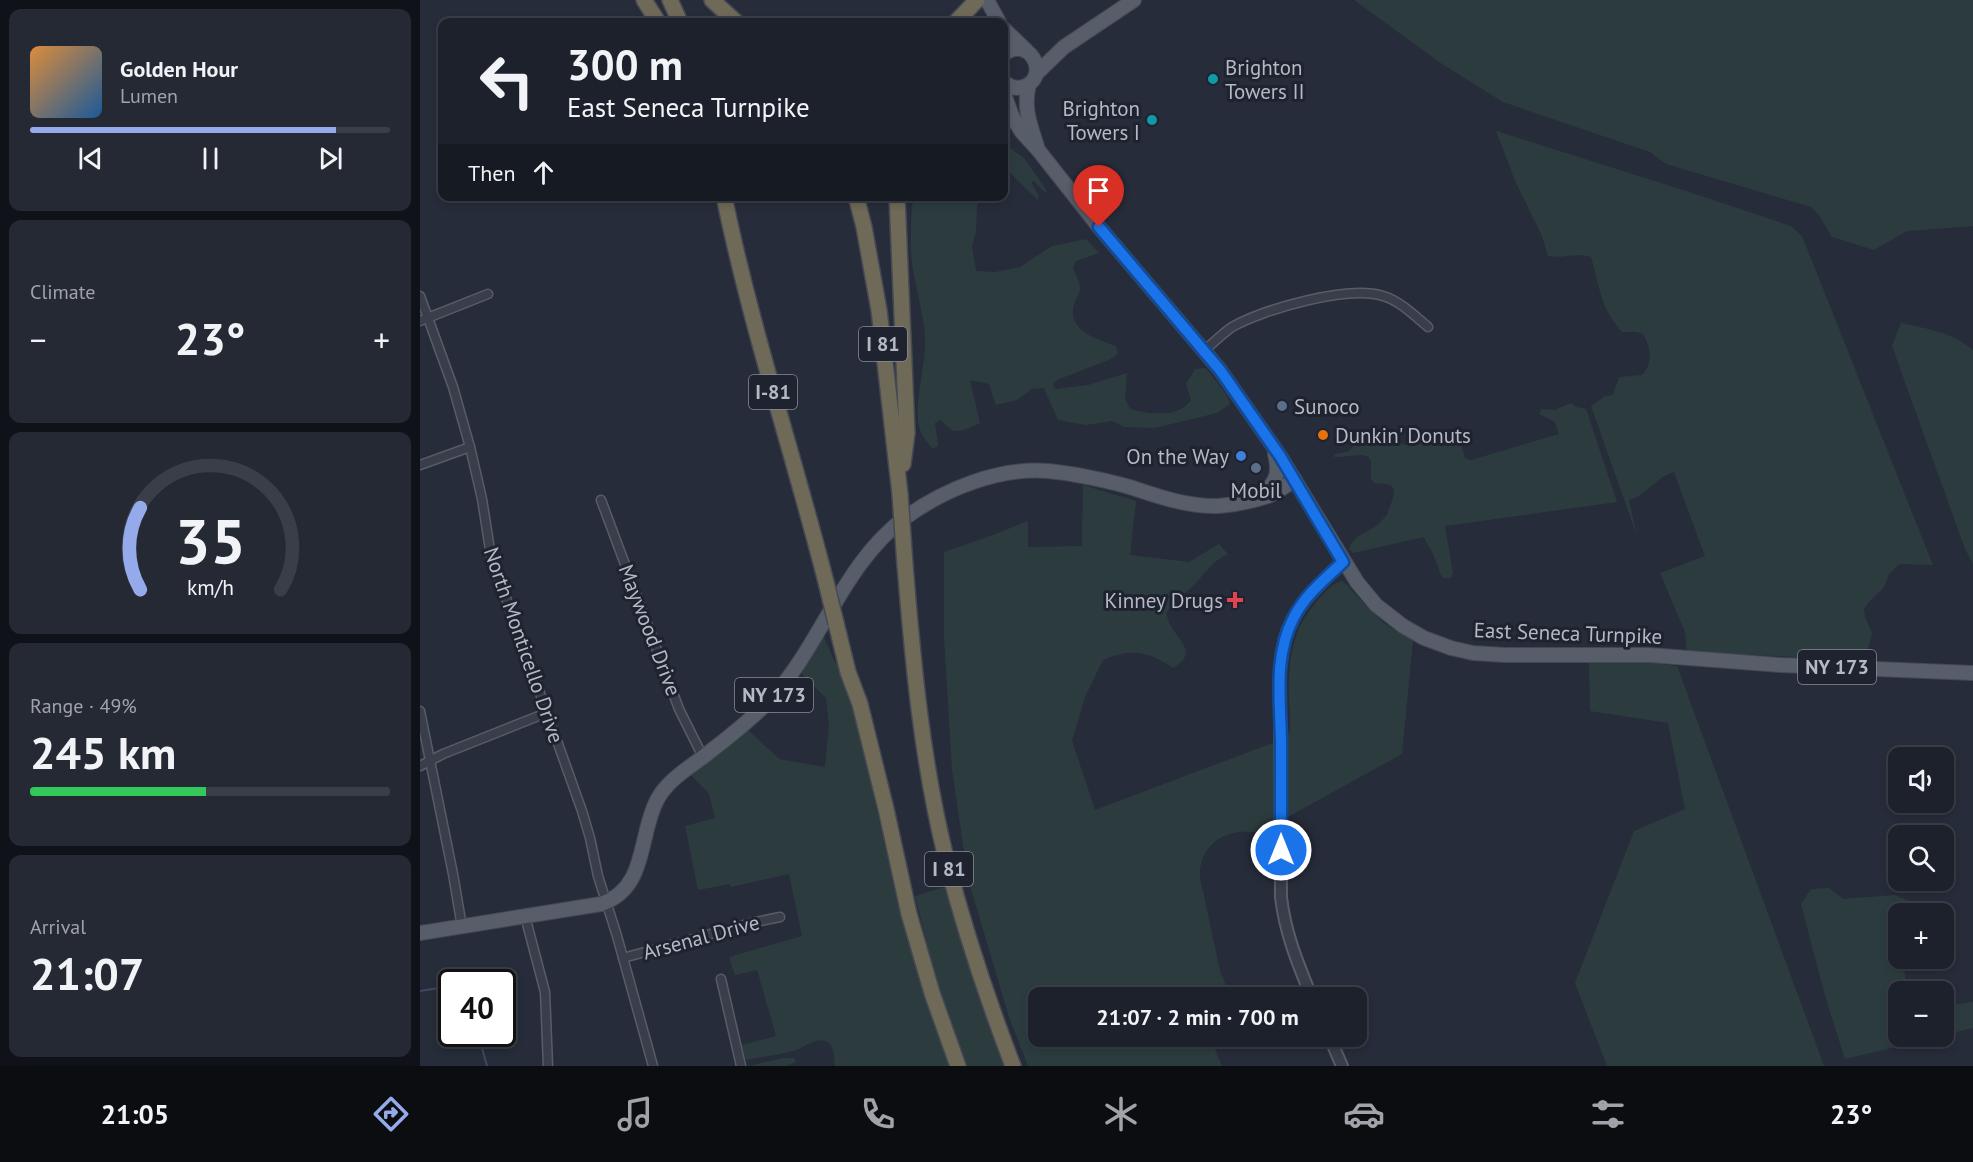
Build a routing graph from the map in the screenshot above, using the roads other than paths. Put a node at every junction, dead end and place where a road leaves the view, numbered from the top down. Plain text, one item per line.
1 (644, 0) edge
2 (670, 0) edge
3 (712, 0) edge
4 (977, 0) edge
5 (987, 0) edge
6 (1134, 0) edge
7 (655, 18) edge
8 (678, 18) edge
9 (732, 18) edge
10 (960, 18) edge
11 (997, 18) edge
12 (1008, 31) edge
13 (1064, 47) junction
14 (1008, 52) edge
15 (1029, 53) junction
16 (1032, 79) junction
17 (1008, 85) edge
18 (1008, 105) edge
19 (1039, 151) junction
20 (718, 201) edge
21 (725, 201) edge
22 (857, 201) edge
23 (897, 201) edge
24 (488, 294) dead end
25 (420, 296) edge
26 (424, 320) edge
27 (1428, 327) dead end
28 (1204, 351) junction
29 (770, 384) junction
30 (1274, 446) junction
31 (470, 447) junction
32 (420, 465) edge
33 (1295, 480) junction
34 (900, 494) junction
35 (1262, 498) junction
36 (601, 500) dead end
37 (1343, 562) junction
38 (1973, 673) edge
39 (860, 704) joint
40 (420, 711) edge
41 (546, 712) junction
42 (703, 757) junction
43 (430, 760) junction
44 (420, 766) edge
45 (606, 902) junction
46 (525, 916) junction
47 (780, 917) dead end
48 (462, 927) junction
49 (420, 933) edge
50 (623, 958) junction
51 (721, 979) dead end
52 (1307, 987) edge
53 (1334, 1047) edge
54 (548, 1066) edge
55 (653, 1066) edge
56 (741, 1066) edge
57 (958, 1066) edge
58 (1013, 1066) edge
59 (1342, 1066) edge

1 - 7 highway
2 - 8 highway
3 - 9 highway
4 - 10 highway
5 - 11 main road
6 - 13 main road
12 - 15 main road
13 - 15 main road
13 - 16 main road
14 - 15 main road
15 - 16 main road
16 - 17 main road
16 - 19 main road
18 - 19 main road, East Seneca Turnpike
19 - 28 main road, East Seneca Turnpike
20 - 29 highway
21 - 29 highway, I-81
22 - 34 highway, I 81
23 - 34 highway
24 - 26 street
25 - 26 street, North Monticello Drive
26 - 31 street, North Monticello Drive
27 - 28 street
28 - 30 main road, East Seneca Turnpike
29 - 39 highway, I-81, bridge
30 - 33 main road, East Seneca Turnpike
30 - 35 main road
31 - 32 street
31 - 41 street, North Monticello Drive
33 - 35 main road, NY 173
33 - 37 main road, East Seneca Turnpike / NY 173
34 - 58 highway, I 81, bridge
35 - 42 main road, NY 173
36 - 42 street, Maywood Drive
37 - 38 main road, East Seneca Turnpike / NY 173
37 - 52 street
39 - 57 highway, I 81
40 - 43 street
41 - 43 street
41 - 45 street, North Monticello Drive
42 - 45 main road, NY 173
43 - 44 street
43 - 48 street
45 - 46 main road, NY 173
45 - 50 street, North Monticello Drive
46 - 48 main road, NY 173
46 - 54 street
47 - 50 street, Arsenal Drive
48 - 49 main road, NY 173
50 - 55 street, North Monticello Drive
51 - 56 street
53 - 59 street

